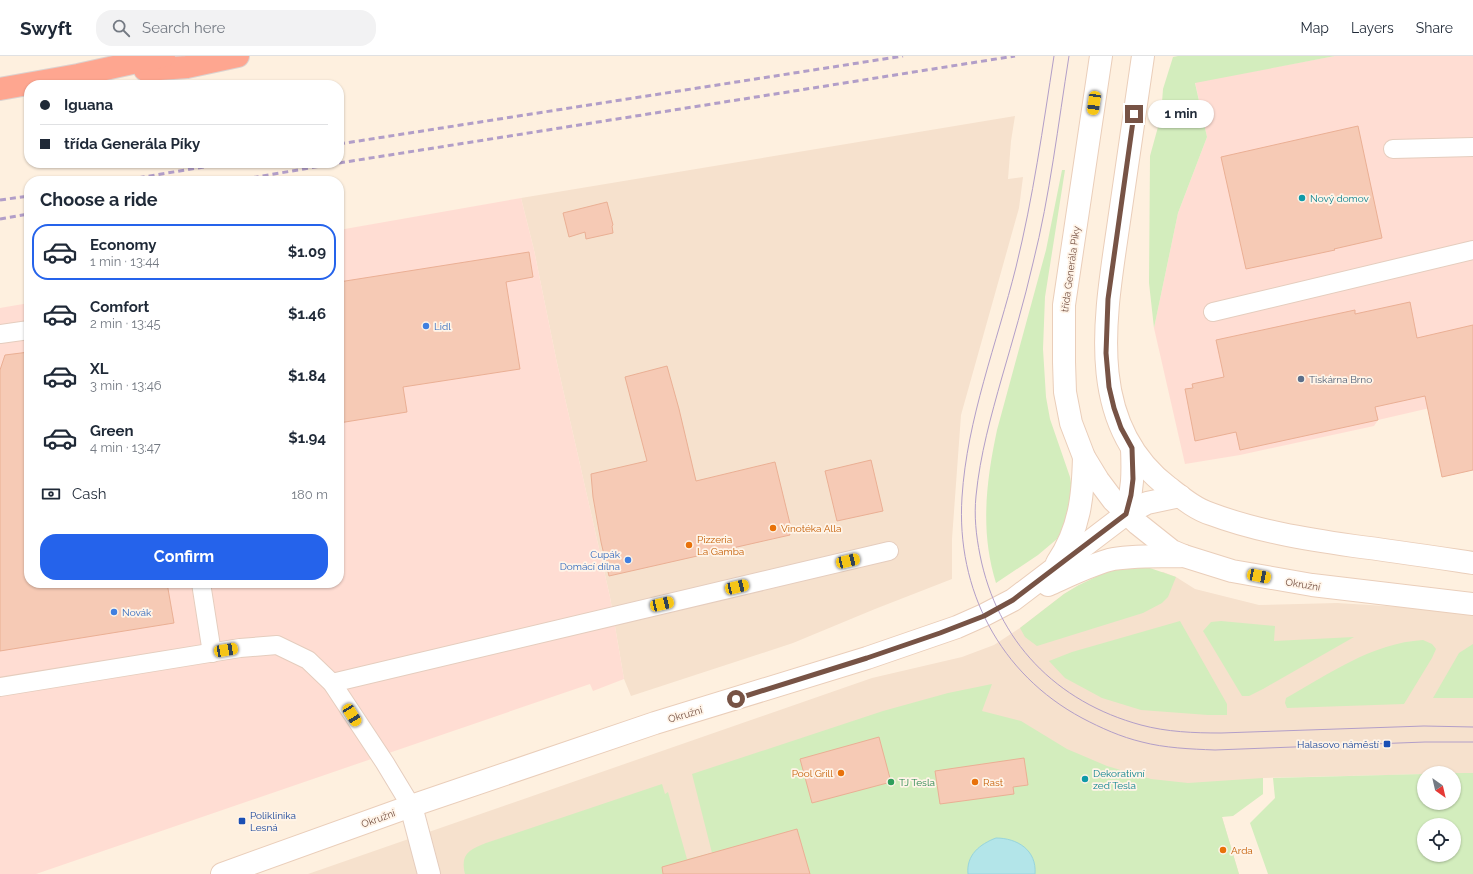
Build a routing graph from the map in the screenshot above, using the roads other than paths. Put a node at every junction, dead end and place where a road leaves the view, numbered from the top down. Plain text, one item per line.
1 (164, 56) edge
2 (238, 56) edge
3 (1101, 56) edge
4 (1143, 56) edge
5 (78, 75) junction
6 (50, 80) edge
7 (24, 85) edge
8 (0, 89) edge
9 (1473, 147) edge
10 (1393, 149) dead end
11 (1473, 250) edge
12 (1213, 312) dead end
13 (24, 331) edge
14 (0, 334) edge
15 (1132, 448) junction
16 (1084, 457) junction
17 (1180, 496) junction
18 (1126, 514) junction
19 (889, 551) dead end
20 (1184, 556) junction
21 (1473, 563) edge
22 (1051, 572) junction
23 (202, 588) edge
24 (1013, 600) junction
25 (1473, 604) edge
26 (212, 653) junction
27 (332, 683) junction
28 (0, 687) edge
29 (411, 806) junction
30 (222, 874) edge
31 (429, 874) edge

1 - 5 highway
2 - 5 highway
3 - 16 street, třída Generála Píky
4 - 15 street
5 - 6 highway
7 - 8 highway
9 - 10 lane
11 - 12 lane
13 - 14 lane
15 - 17 street
15 - 18 street
16 - 18 street, třída Generála Píky
16 - 22 street
17 - 18 street, Okružní
17 - 21 street
18 - 20 street, Okružní
18 - 22 street, Okružní
19 - 27 lane
20 - 24 street
20 - 25 street, Okružní
22 - 24 street, Okružní
23 - 26 lane
24 - 29 street, Okružní
26 - 27 lane
26 - 28 lane
27 - 29 lane
29 - 30 street, Okružní
29 - 31 street

